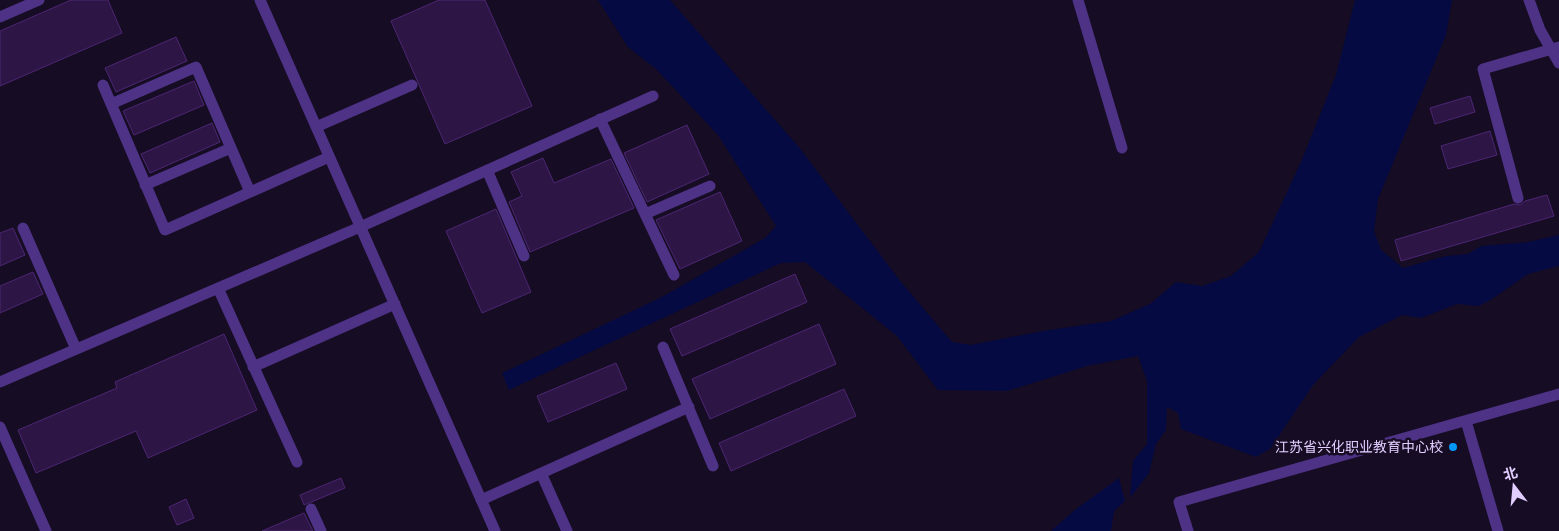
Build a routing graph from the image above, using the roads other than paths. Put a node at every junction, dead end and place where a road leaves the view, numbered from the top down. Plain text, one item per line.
1 (39, 0) edge
2 (260, 0) edge
3 (1078, 0) edge
4 (1529, 0) edge
5 (0, 17) edge
6 (1555, 48) edge
7 (1559, 63) edge
8 (103, 85) dead end
9 (412, 85) dead end
10 (653, 96) dead end
11 (111, 104) junction
12 (600, 119) junction
13 (316, 127) junction
14 (231, 148) junction
15 (1122, 148) dead end
16 (329, 156) junction
17 (487, 170) junction
18 (145, 185) junction
19 (710, 186) dead end
20 (250, 192) junction
21 (1518, 198) dead end
22 (645, 214) junction
23 (360, 227) junction
24 (23, 228) dead end
25 (524, 256) dead end
26 (674, 275) dead end
27 (218, 288) junction
28 (394, 304) junction
29 (663, 347) dead end
30 (76, 349) junction
31 (253, 366) junction
32 (0, 382) edge
33 (1559, 394) edge
34 (688, 407) junction
35 (1466, 421) junction
36 (0, 427) edge
37 (296, 462) dead end
38 (713, 466) dead end
39 (541, 473) junction
40 (481, 500) junction
41 (311, 509) dead end
42 (46, 531) edge
43 (321, 531) edge
44 (495, 531) edge
45 (567, 531) edge
46 (1188, 531) edge
47 (1498, 531) edge

1 - 5 street
2 - 13 street
3 - 15 street
4 - 6 street
6 - 7 street
6 - 21 street
8 - 11 street
9 - 13 street
10 - 12 street
11 - 14 street
11 - 18 street
12 - 17 street
12 - 22 street
13 - 16 street
14 - 18 street
14 - 20 street
16 - 20 street
16 - 23 street
17 - 23 street
17 - 25 street
18 - 20 street
19 - 22 street
22 - 26 street
23 - 27 street
23 - 28 street
24 - 30 street
27 - 30 street
27 - 31 street
28 - 31 street
28 - 40 street
29 - 34 street
30 - 32 street
31 - 37 street
33 - 35 street
34 - 38 street
34 - 39 street
35 - 46 street
35 - 47 street
36 - 42 street
39 - 40 street
39 - 45 street
40 - 44 street
41 - 43 street

